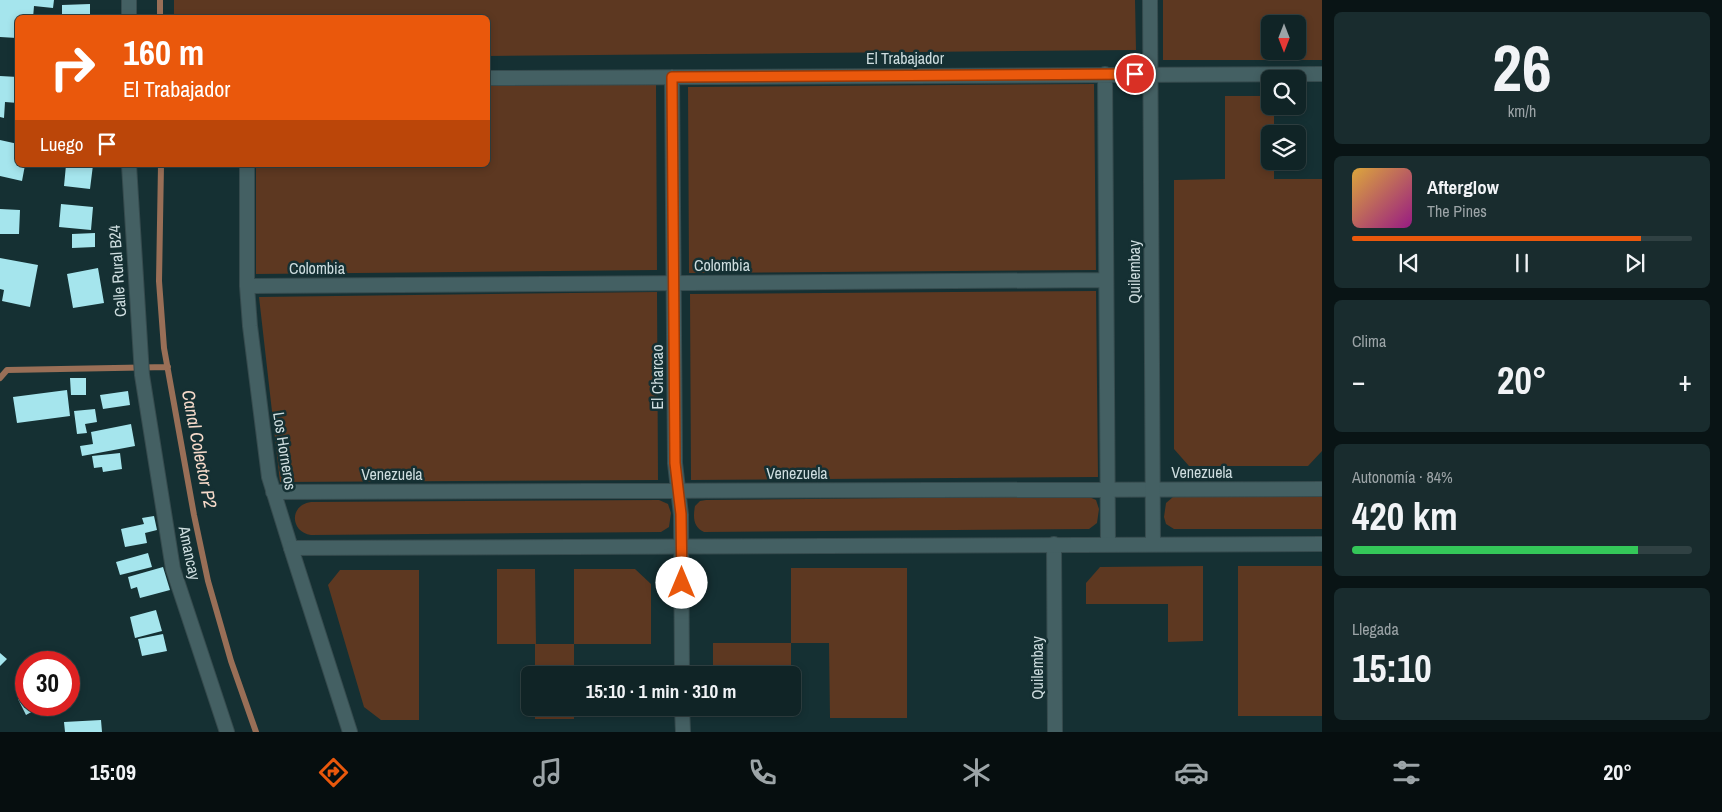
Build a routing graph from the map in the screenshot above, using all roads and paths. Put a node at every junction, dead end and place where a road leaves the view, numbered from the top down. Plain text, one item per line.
1 (129, 0) edge
2 (1150, 0) edge
3 (129, 15) edge
4 (1105, 74) junction
5 (1151, 74) junction
6 (1322, 74) edge
7 (672, 77) junction
8 (490, 78) edge
9 (129, 167) edge
10 (247, 167) edge
11 (1106, 280) junction
12 (674, 283) junction
13 (247, 286) junction
14 (142, 376) joint
15 (1153, 489) junction
16 (1322, 489) edge
17 (1108, 490) junction
18 (678, 491) junction
19 (273, 492) junction
20 (1054, 544) junction
21 (1108, 544) junction
22 (1153, 544) junction
23 (1322, 544) edge
24 (681, 546) junction
25 (291, 548) junction
26 (682, 666) edge
27 (682, 716) edge
28 (227, 732) edge
29 (350, 732) edge
30 (683, 732) edge
31 (1055, 732) edge

1 - 3 street
2 - 5 street, Quilembay
4 - 5 street, El Trabajador
4 - 7 street, El Trabajador
4 - 11 street, Quilembay
5 - 6 street, El Trabajador
5 - 15 street, Quilembay
7 - 8 street, El Trabajador
7 - 12 street, El Charcao
9 - 14 street, Calle Rural B24
10 - 13 street, Los Horneros
11 - 12 street, Colombia
11 - 17 street, Quilembay
12 - 13 street, Colombia
12 - 18 street, El Charcao
13 - 19 street, Los Horneros
14 - 28 street, Amancay
15 - 16 street, Venezuela
15 - 17 street, Venezuela
15 - 22 street, Quilembay
17 - 18 street, Venezuela
17 - 21 street, Quilembay
18 - 19 street, Venezuela
18 - 24 street, El Charcao
19 - 25 street, Los Horneros
20 - 21 street
20 - 24 street
20 - 31 street, Quilembay
21 - 22 street
22 - 23 street
24 - 25 street
24 - 26 street, El Charcao
25 - 29 street, Los Horneros
27 - 30 street

